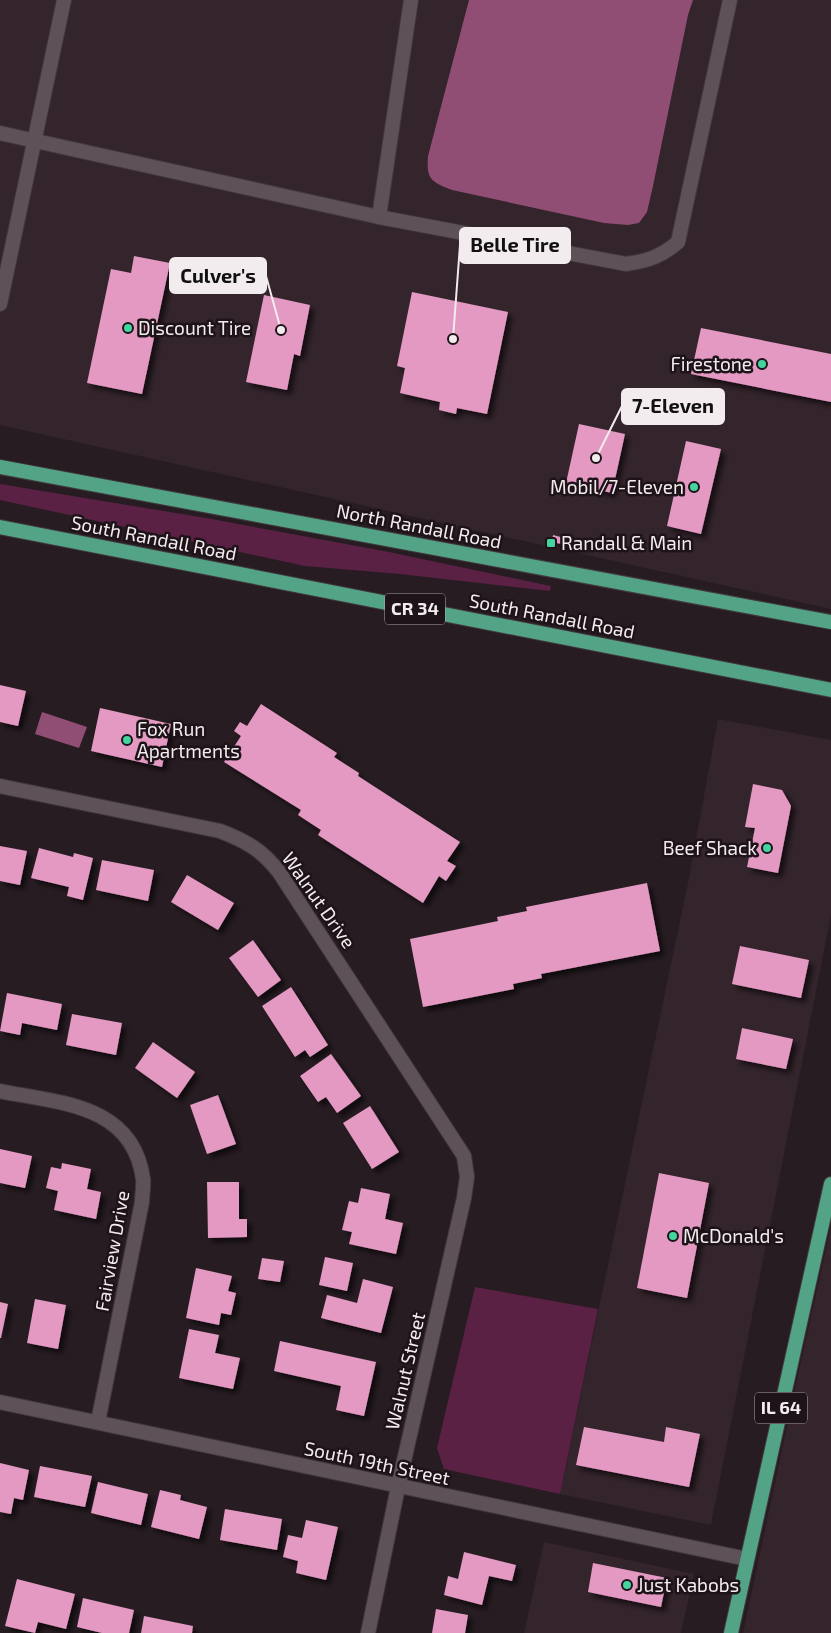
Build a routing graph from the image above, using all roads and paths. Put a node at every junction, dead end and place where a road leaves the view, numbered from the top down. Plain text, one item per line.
1 (64, 0) edge
2 (410, 0) edge
3 (730, 0) edge
4 (0, 133) edge
5 (34, 141) junction
6 (379, 217) junction
7 (0, 304) edge
8 (0, 467) edge
9 (0, 527) edge
10 (831, 622) edge
11 (831, 690) edge
12 (0, 786) edge
13 (0, 1091) edge
14 (460, 1147) joint
15 (831, 1184) edge
16 (0, 1402) edge
17 (98, 1422) junction
18 (398, 1487) junction
19 (747, 1559) junction
20 (368, 1633) edge
21 (731, 1633) edge

1 - 5 street
2 - 6 street
3 - 6 street
4 - 5 street
5 - 6 street
5 - 7 street
8 - 10 main road, North Randall Road
9 - 11 main road, South Randall Road / CR 34
12 - 14 street, Walnut Drive
13 - 17 street, Fairview Drive
14 - 18 street, Walnut Street
15 - 19 main road, IL 64
16 - 17 street, South 19th Street
17 - 18 street, South 19th Street
18 - 19 street, South 19th Street
18 - 20 street, Walnut Street
19 - 21 main road, IL 64

